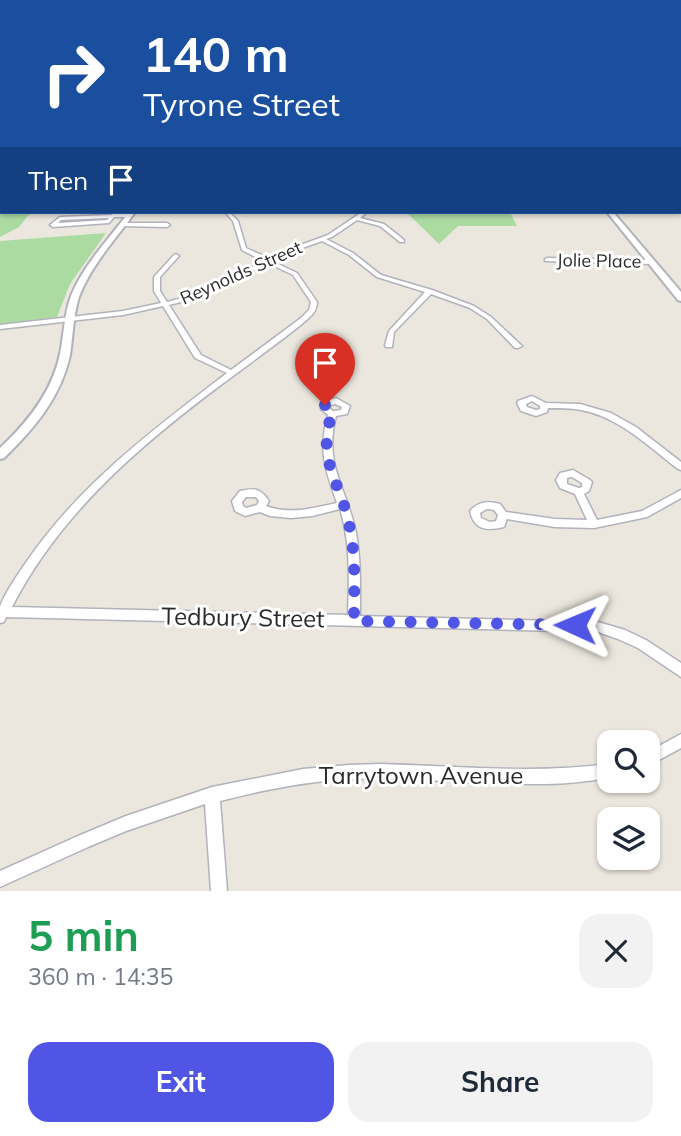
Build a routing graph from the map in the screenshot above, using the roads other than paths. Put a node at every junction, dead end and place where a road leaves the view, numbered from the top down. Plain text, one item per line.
1 (106, 214) edge
2 (114, 214) edge
3 (130, 214) edge
4 (229, 214) edge
5 (362, 214) edge
6 (612, 214) edge
7 (356, 218) junction
8 (122, 225) junction
9 (167, 225) dead end
10 (322, 239) junction
11 (402, 241) dead end
12 (176, 256) dead end
13 (266, 260) junction
14 (547, 260) dead end
15 (651, 262) junction
16 (430, 291) junction
17 (681, 298) edge
18 (166, 305) junction
19 (68, 319) junction
20 (0, 327) edge
21 (389, 345) dead end
22 (518, 346) dead end
23 (232, 373) junction
24 (544, 405) dead end
25 (332, 414) dead end
26 (0, 455) edge
27 (681, 467) edge
28 (579, 492) dead end
29 (681, 494) edge
30 (343, 505) junction
31 (260, 508) dead end
32 (503, 514) dead end
33 (594, 524) junction
34 (1, 615) edge
35 (354, 621) junction
36 (681, 671) edge
37 (681, 741) edge
38 (660, 752) edge
39 (597, 772) edge
40 (212, 794) junction
41 (0, 879) edge
42 (219, 891) edge

1 - 2 street
3 - 8 street
4 - 13 street
5 - 7 street, Reynolds Street
6 - 15 street
7 - 10 street, Reynolds Street
7 - 11 street
8 - 9 street
8 - 19 street
10 - 13 street, Reynolds Street
10 - 16 street
12 - 18 street
13 - 18 street, Reynolds Street
13 - 23 street
14 - 15 street, Jolie Place
15 - 17 street
16 - 21 street
16 - 22 street
18 - 19 street, Reynolds Street
18 - 23 street
19 - 20 street, Reynolds Street
19 - 26 street
23 - 34 street
24 - 27 street
25 - 30 street
28 - 33 street
29 - 33 street
30 - 31 street
30 - 35 street
32 - 33 street
34 - 35 street, Tedbury Street
35 - 36 street, Tedbury Street
37 - 38 street
39 - 40 street, Tarrytown Avenue
40 - 41 street, Tarrytown Avenue
40 - 42 street

